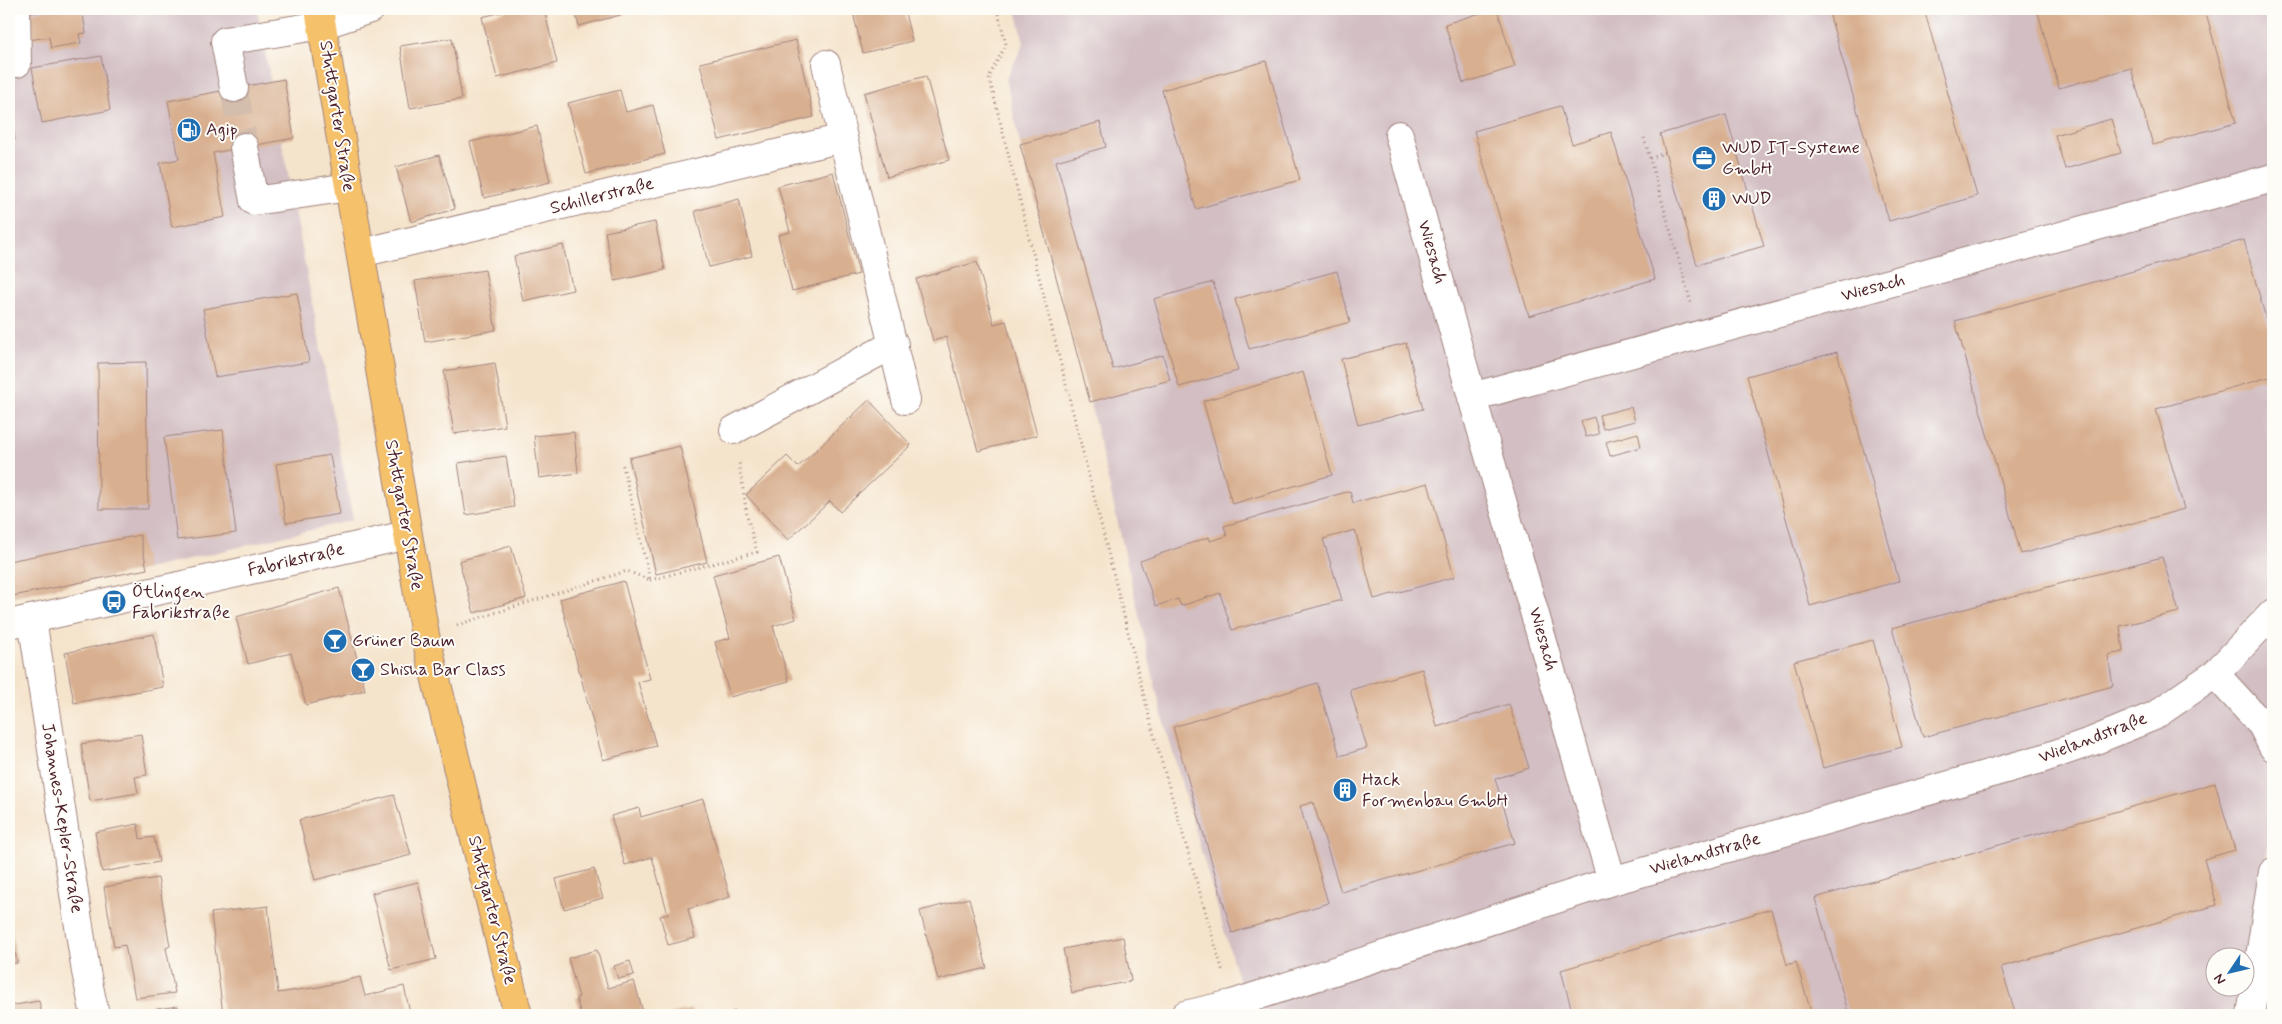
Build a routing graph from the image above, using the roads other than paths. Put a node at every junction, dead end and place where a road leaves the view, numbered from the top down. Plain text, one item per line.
1 (16, 9) edge
2 (370, 9) edge
3 (321, 17) edge
4 (17, 63) dead end
5 (826, 64) dead end
6 (234, 88) tunnel mouth
7 (1399, 135) dead end
8 (843, 138) junction
9 (244, 147) tunnel mouth
10 (2273, 178) edge
11 (349, 187) junction
12 (361, 254) junction
13 (894, 344) junction
14 (1472, 397) junction
15 (906, 400) dead end
16 (734, 430) road end
17 (407, 535) junction
18 (2273, 613) edge
19 (21, 622) edge
20 (2215, 674) junction
21 (2273, 747) edge
22 (2273, 872) edge
23 (1612, 881) junction
24 (95, 1015) edge
25 (518, 1015) edge
26 (1186, 1015) edge
27 (2251, 1015) edge

1 - 4 street
2 - 3 street
3 - 6 street
3 - 11 main road, Stuttgarter Straße
5 - 8 street
7 - 14 street, Wiesach
8 - 12 street, Schillerstraße
8 - 13 street
9 - 11 street
10 - 14 street, Wiesach
11 - 12 main road, Stuttgarter Straße
12 - 17 main road, Stuttgarter Straße
13 - 15 street
13 - 16 street
14 - 23 street, Wiesach
17 - 19 street, Fabrikstraße
17 - 25 main road, Stuttgarter Straße
18 - 20 street, Wielandstraße
19 - 24 street, Johannes-Kepler-Straße
20 - 21 street
20 - 23 street, Wielandstraße
22 - 27 street
23 - 26 street, Wielandstraße

